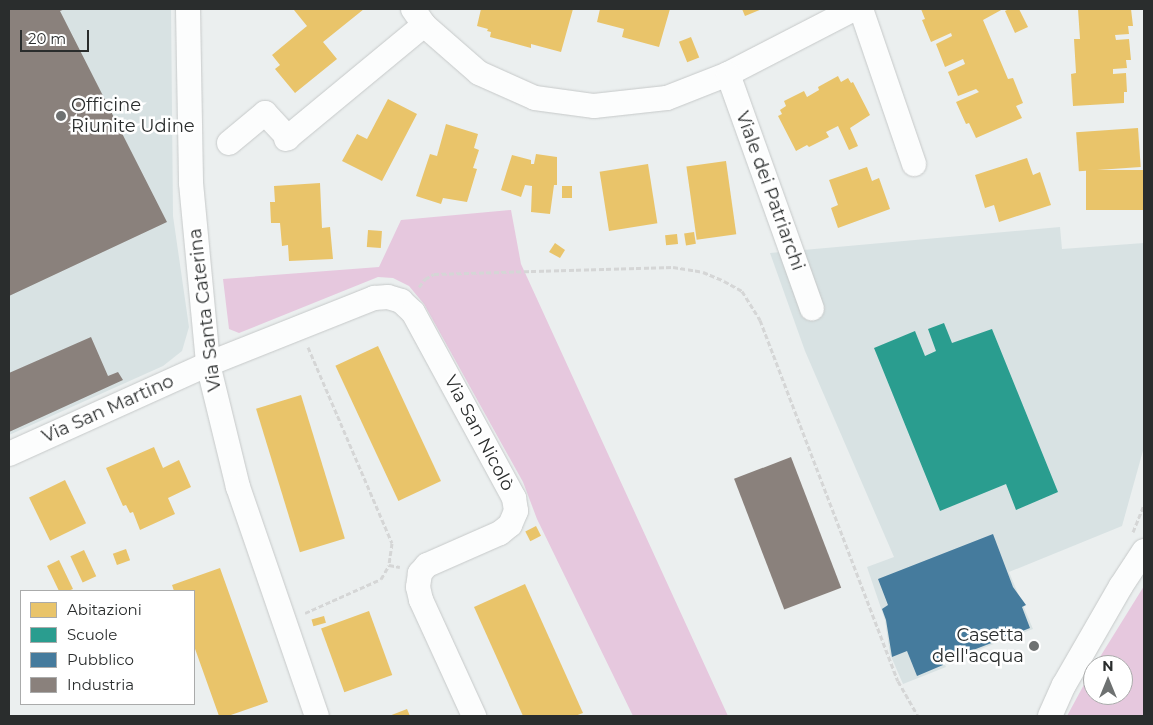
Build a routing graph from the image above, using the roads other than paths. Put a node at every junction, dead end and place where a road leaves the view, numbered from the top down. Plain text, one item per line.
1 (188, 9) edge
2 (854, 9) edge
3 (861, 9) edge
4 (419, 17) edge
5 (728, 74) junction
6 (229, 143) dead end
7 (914, 164) dead end
8 (812, 308) dead end
9 (208, 364) junction
10 (9, 454) edge
11 (1144, 551) edge
12 (317, 716) edge
13 (474, 716) edge
14 (1050, 716) edge

1 - 9 street, Via Santa Caterina
2 - 5 street
3 - 7 street
4 - 5 street
4 - 6 street
5 - 8 street, Viale dei Patriarchi
9 - 10 street, Via San Martino
9 - 12 street, Via Santa Caterina
9 - 13 street, Via San Nicolò
11 - 14 street

